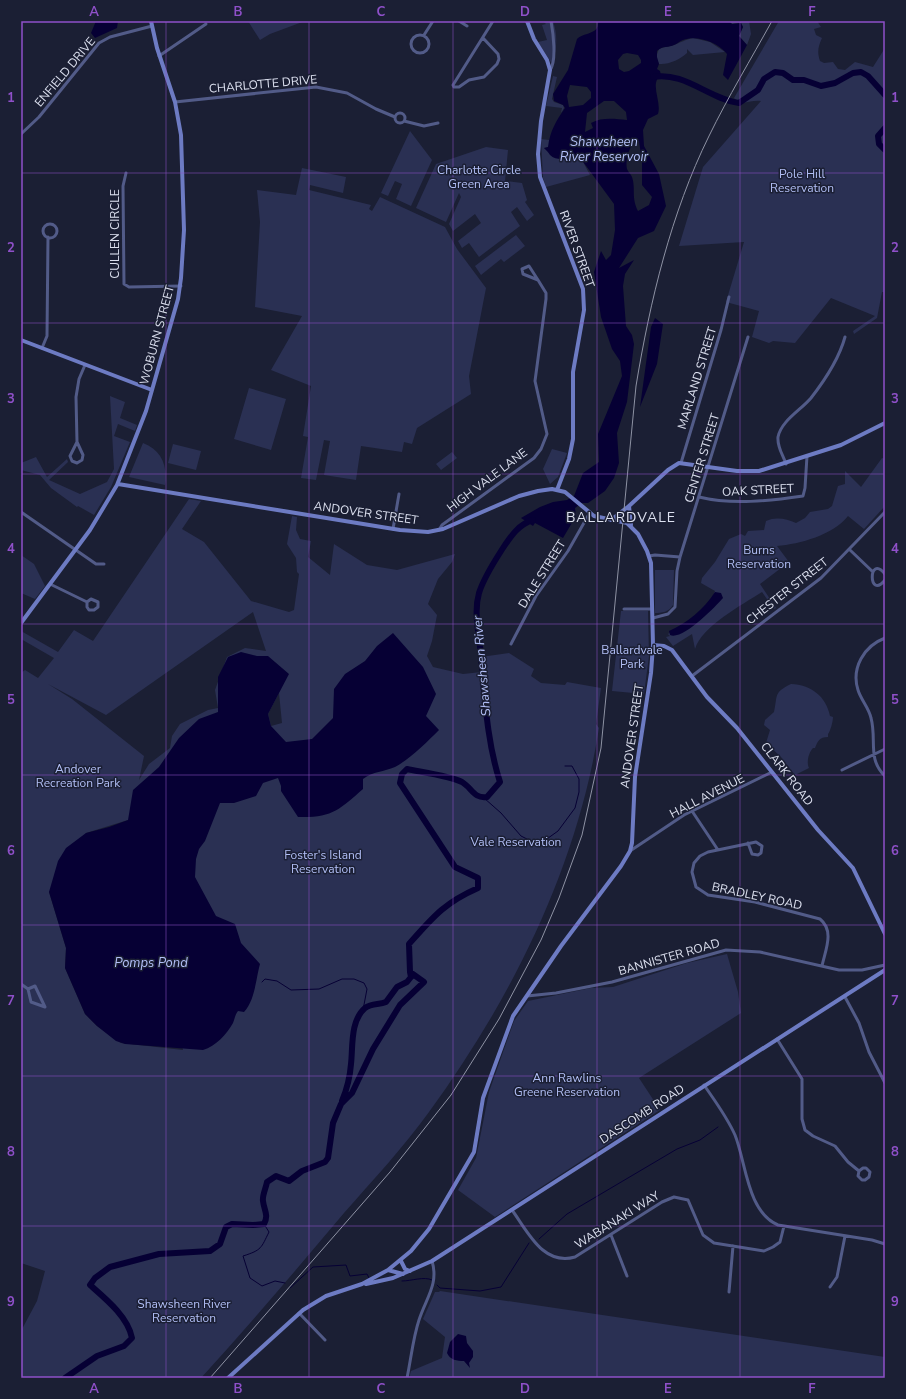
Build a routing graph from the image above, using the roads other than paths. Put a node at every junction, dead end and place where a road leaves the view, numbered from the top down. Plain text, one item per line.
1 (151, 21) edge
2 (433, 21) edge
3 (459, 21) edge
4 (493, 21) edge
5 (527, 21) edge
6 (551, 21) edge
7 (206, 24) dead end
8 (152, 26) junction
9 (467, 26) dead end
10 (424, 36) junction
11 (483, 38) junction
12 (159, 56) junction
13 (550, 70) junction
14 (175, 102) junction
15 (395, 117) junction
16 (404, 121) junction
17 (438, 123) dead end
18 (21, 134) edge
19 (126, 173) dead end
20 (48, 238) junction
21 (538, 280) junction
22 (181, 286) junction
23 (729, 297) dead end
24 (748, 337) dead end
25 (845, 337) dead end
26 (21, 340) edge
27 (42, 348) junction
28 (85, 365) junction
29 (152, 390) junction
30 (885, 423) edge
31 (76, 442) junction
32 (807, 456) junction
33 (680, 463) junction
34 (786, 464) junction
35 (709, 466) junction
36 (118, 484) junction
37 (557, 490) junction
38 (398, 494) dead end
39 (699, 497) junction
40 (629, 506) junction
41 (21, 512) edge
42 (885, 512) edge
43 (589, 514) junction
44 (611, 520) junction
45 (631, 525) junction
46 (393, 529) junction
47 (439, 530) junction
48 (75, 550) junction
49 (850, 550) junction
50 (650, 556) junction
51 (680, 557) junction
52 (104, 564) dead end
53 (872, 572) junction
54 (885, 574) edge
55 (885, 580) edge
56 (50, 584) junction
57 (86, 602) junction
58 (624, 609) dead end
59 (652, 609) junction
60 (653, 618) junction
61 (21, 623) edge
62 (885, 638) edge
63 (511, 644) dead end
64 (654, 645) junction
65 (692, 676) junction
66 (885, 749) edge
67 (873, 756) junction
68 (842, 770) dead end
69 (772, 772) junction
70 (885, 776) edge
71 (692, 811) junction
72 (748, 843) junction
73 (718, 850) junction
74 (630, 851) junction
75 (885, 934) edge
76 (885, 965) edge
77 (822, 966) junction
78 (885, 970) edge
79 (21, 984) edge
80 (28, 989) junction
81 (527, 996) junction
82 (845, 997) junction
83 (777, 1039) junction
84 (885, 1083) edge
85 (704, 1085) junction
86 (859, 1171) junction
87 (512, 1210) junction
88 (784, 1226) junction
89 (611, 1235) junction
90 (845, 1236) junction
91 (885, 1244) edge
92 (733, 1246) junction
93 (432, 1261) junction
94 (399, 1262) junction
95 (388, 1270) junction
96 (407, 1273) junction
97 (627, 1276) dead end
98 (362, 1284) junction
99 (830, 1287) dead end
100 (729, 1292) dead end
101 (299, 1313) junction
102 (325, 1340) dead end
103 (228, 1378) edge
104 (407, 1378) edge

1 - 8 main road, WOBURN STREET
2 - 10 street
3 - 9 street
4 - 11 street
5 - 13 main road
6 - 13 street
7 - 12 street
8 - 12 main road, WOBURN STREET
8 - 18 street, ENFIELD DRIVE
10 - 10 street
11 - 11 street
12 - 14 main road, WOBURN STREET
13 - 37 main road, RIVER STREET
14 - 15 street, CHARLOTTE DRIVE
14 - 22 main road, WOBURN STREET
15 - 16 street, CHARLOTTE DRIVE
15 - 16 street, CHARLOTTE DRIVE
16 - 17 street, CHARLOTTE DRIVE
19 - 22 street, CULLEN CIRCLE
20 - 20 street
20 - 27 street
21 - 21 street, HIGH VALE LANE
21 - 47 street, HIGH VALE LANE
22 - 29 main road, WOBURN STREET
23 - 33 street, MARLAND STREET
24 - 35 street, CENTER STREET
25 - 34 street
26 - 27 main road
27 - 28 main road
28 - 29 main road
28 - 31 street
29 - 36 main road, WOBURN STREET
30 - 32 main road
31 - 31 street
32 - 34 main road
32 - 39 street, OAK STREET
33 - 35 main road
33 - 40 main road
34 - 35 main road
35 - 39 street, CENTER STREET
36 - 46 main road, ANDOVER STREET
36 - 48 main road, WOBURN STREET
37 - 43 main road
37 - 47 main road, ANDOVER STREET
38 - 46 street
39 - 51 street, CENTER STREET
40 - 44 main road
40 - 45 main road
41 - 48 street
42 - 49 street, CHESTER STREET
43 - 44 main road
43 - 63 street, DALE STREET
44 - 45 main road
45 - 50 main road, ANDOVER STREET
46 - 47 main road, ANDOVER STREET
48 - 52 street
48 - 56 main road, WOBURN STREET
49 - 53 street
49 - 65 street, CHESTER STREET
50 - 51 street
50 - 59 main road, ANDOVER STREET
51 - 60 street, CENTER STREET
53 - 54 street
53 - 55 street
56 - 57 street
56 - 61 main road, WOBURN STREET
57 - 57 street
58 - 59 street
59 - 60 main road, ANDOVER STREET
60 - 64 main road, ANDOVER STREET
62 - 67 street
64 - 65 main road, CLARK ROAD
64 - 74 main road, ANDOVER STREET
65 - 69 main road, CLARK ROAD
66 - 67 street
67 - 68 street
67 - 70 street
69 - 71 street, HALL AVENUE
69 - 75 main road, CLARK ROAD
71 - 73 street
71 - 74 street, HALL AVENUE
72 - 72 street
72 - 73 street, BRADLEY ROAD
73 - 77 street, BRADLEY ROAD
74 - 81 main road, ANDOVER STREET
76 - 77 street, BANNISTER ROAD
77 - 81 street, BANNISTER ROAD
78 - 82 main road, DASCOMB ROAD
79 - 80 street
80 - 80 street
81 - 94 main road, ANDOVER STREET
82 - 83 main road, DASCOMB ROAD
82 - 84 street
83 - 85 main road, DASCOMB ROAD
83 - 86 street
85 - 87 main road, DASCOMB ROAD
85 - 88 street
86 - 86 street
87 - 89 street, WABANAKI WAY
87 - 93 main road, DASCOMB ROAD
88 - 90 street
88 - 92 street, WABANAKI WAY
89 - 92 street, WABANAKI WAY
89 - 97 street
90 - 91 street
90 - 99 street
92 - 100 street
93 - 96 main road, DASCOMB ROAD
93 - 104 street
94 - 95 main road, ANDOVER STREET
94 - 96 main road
95 - 96 main road
95 - 98 main road, ANDOVER STREET
96 - 98 main road, DASCOMB ROAD
98 - 101 main road, ANDOVER STREET
101 - 102 street
101 - 103 main road, ANDOVER STREET

